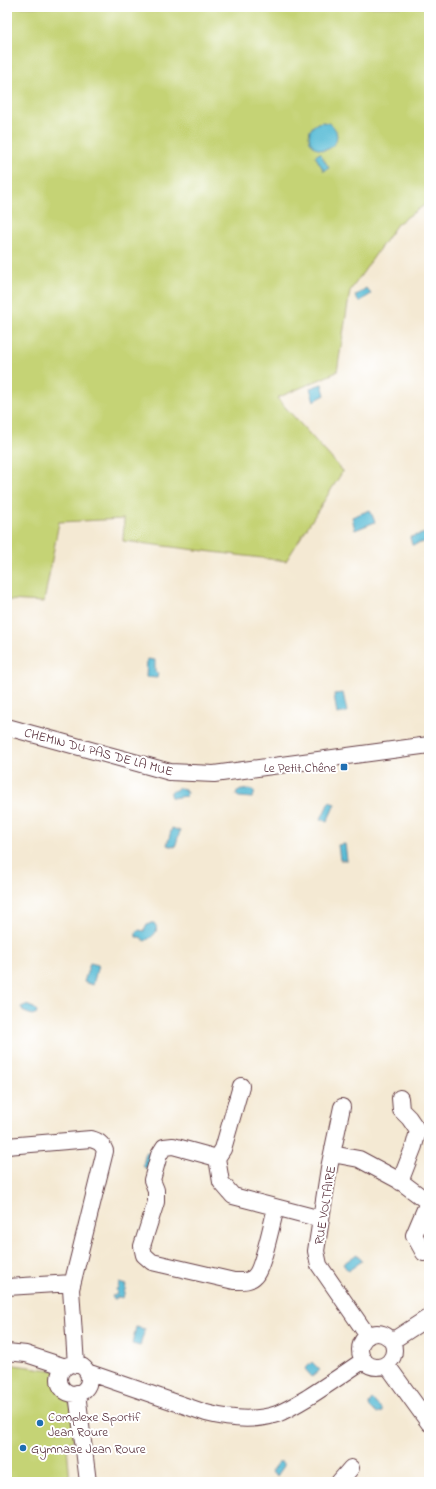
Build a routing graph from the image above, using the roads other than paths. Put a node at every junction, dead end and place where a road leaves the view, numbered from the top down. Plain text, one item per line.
1 (7, 727) edge
2 (429, 745) edge
3 (241, 1086) dead end
4 (400, 1098) dead end
5 (342, 1107) dead end
6 (7, 1146) edge
7 (332, 1154) junction
8 (216, 1158) junction
9 (400, 1182) junction
10 (276, 1208) junction
11 (321, 1219) junction
12 (424, 1253) dead end
13 (72, 1282) junction
14 (7, 1288) edge
15 (429, 1317) edge
16 (368, 1336) junction
17 (392, 1341) junction
18 (7, 1352) edge
19 (364, 1360) junction
20 (387, 1365) junction
21 (76, 1377) junction
22 (429, 1422) edge
23 (351, 1468) dead end
24 (88, 1482) edge
25 (340, 1482) edge

1 - 2 street, CHEMIN DU PAS DE LA MUE
3 - 8 street
4 - 9 street
5 - 7 street, RUE VOLTAIRE
6 - 13 street
7 - 9 street
7 - 11 street, RUE VOLTAIRE
8 - 10 street
8 - 10 street
9 - 12 street
10 - 11 street
11 - 16 street, RUE VOLTAIRE
13 - 14 street
13 - 21 street
15 - 17 street
16 - 17 street
16 - 19 street
17 - 20 street
18 - 21 street
19 - 20 street
19 - 21 street
20 - 22 street
21 - 24 street
23 - 25 street

